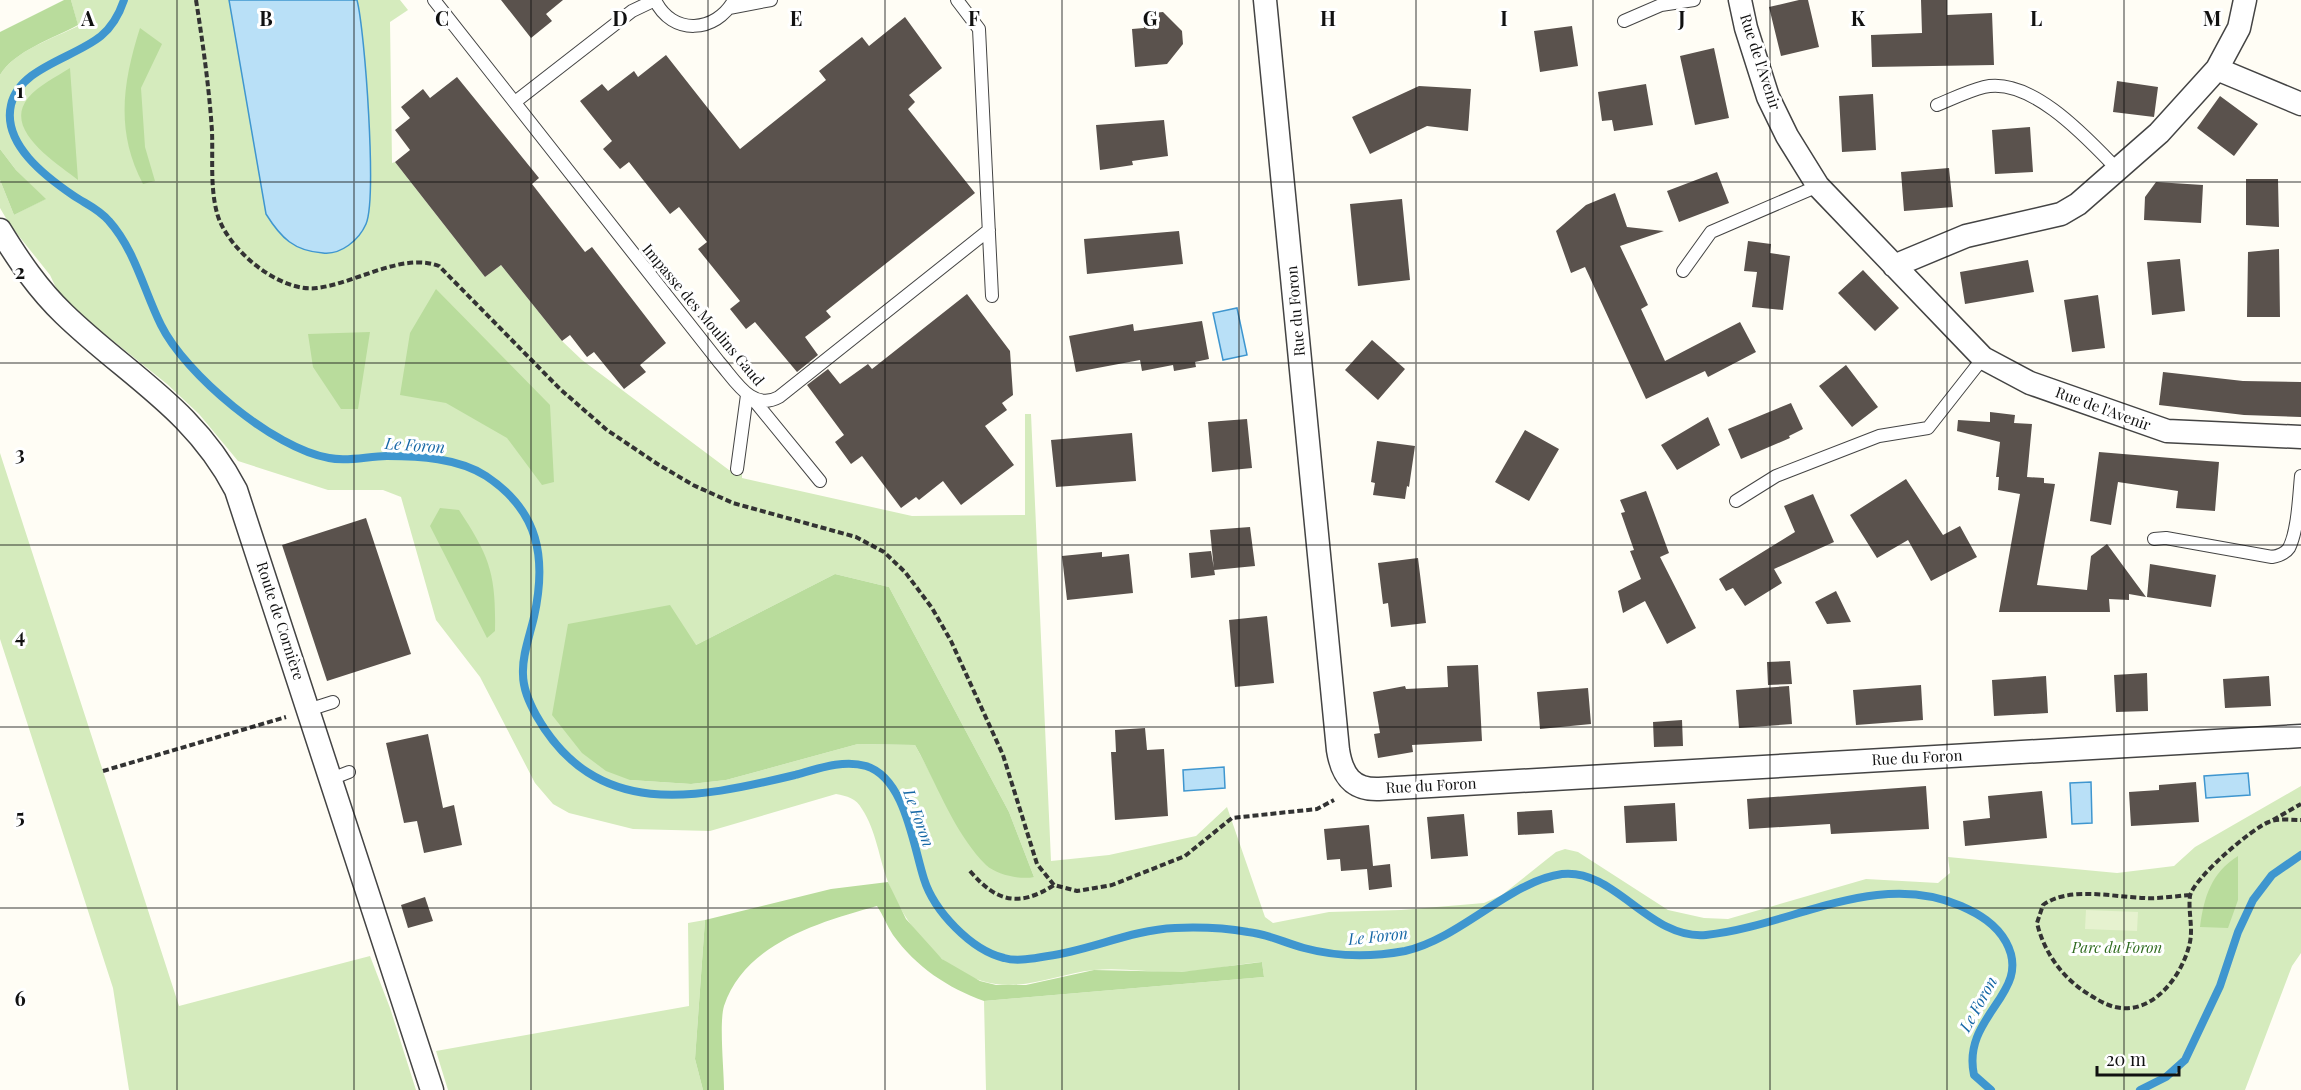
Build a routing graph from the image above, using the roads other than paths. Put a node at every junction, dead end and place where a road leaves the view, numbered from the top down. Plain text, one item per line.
1 (434, 0) edge
2 (655, 0) edge
3 (771, 0) edge
4 (957, 0) edge
5 (1265, 0) edge
6 (1694, 0) edge
7 (1740, 0) edge
8 (2245, 0) edge
9 (731, 4) edge
10 (1624, 21) dead end
11 (2217, 69) junction
12 (515, 102) junction
13 (2301, 104) edge
14 (1937, 105) dead end
15 (2117, 169) junction
16 (1818, 186) junction
17 (0, 230) edge
18 (989, 230) junction
19 (1894, 266) junction
20 (1683, 272) dead end
21 (992, 296) dead end
22 (1983, 358) junction
23 (750, 397) junction
24 (2301, 437) edge
25 (736, 469) dead end
26 (2301, 476) edge
27 (820, 482) dead end
28 (1736, 501) dead end
29 (2154, 539) dead end
30 (333, 702) dead end
31 (308, 710) junction
32 (2301, 736) edge
33 (432, 1090) edge

1 - 12 lane, Impasse des Moulins Gaud
2 - 9 lane
2 - 12 lane
3 - 9 lane
4 - 18 lane
5 - 32 street, Rue du Foron
6 - 10 lane
7 - 16 street, Rue de l'Avenir
8 - 11 street
11 - 13 street
11 - 15 street
12 - 23 lane, Impasse des Moulins Gaud
14 - 15 lane
15 - 19 street
16 - 19 street, Rue de l'Avenir
16 - 20 lane
17 - 31 street, Route de Cornière
18 - 21 lane
18 - 23 lane, Impasse des Moulins Gaud
19 - 22 street, Rue de l'Avenir
22 - 24 street, Rue de l'Avenir
22 - 28 lane
23 - 25 lane
23 - 27 lane
26 - 29 lane
30 - 31 lane
31 - 33 street, Route de Cornière

